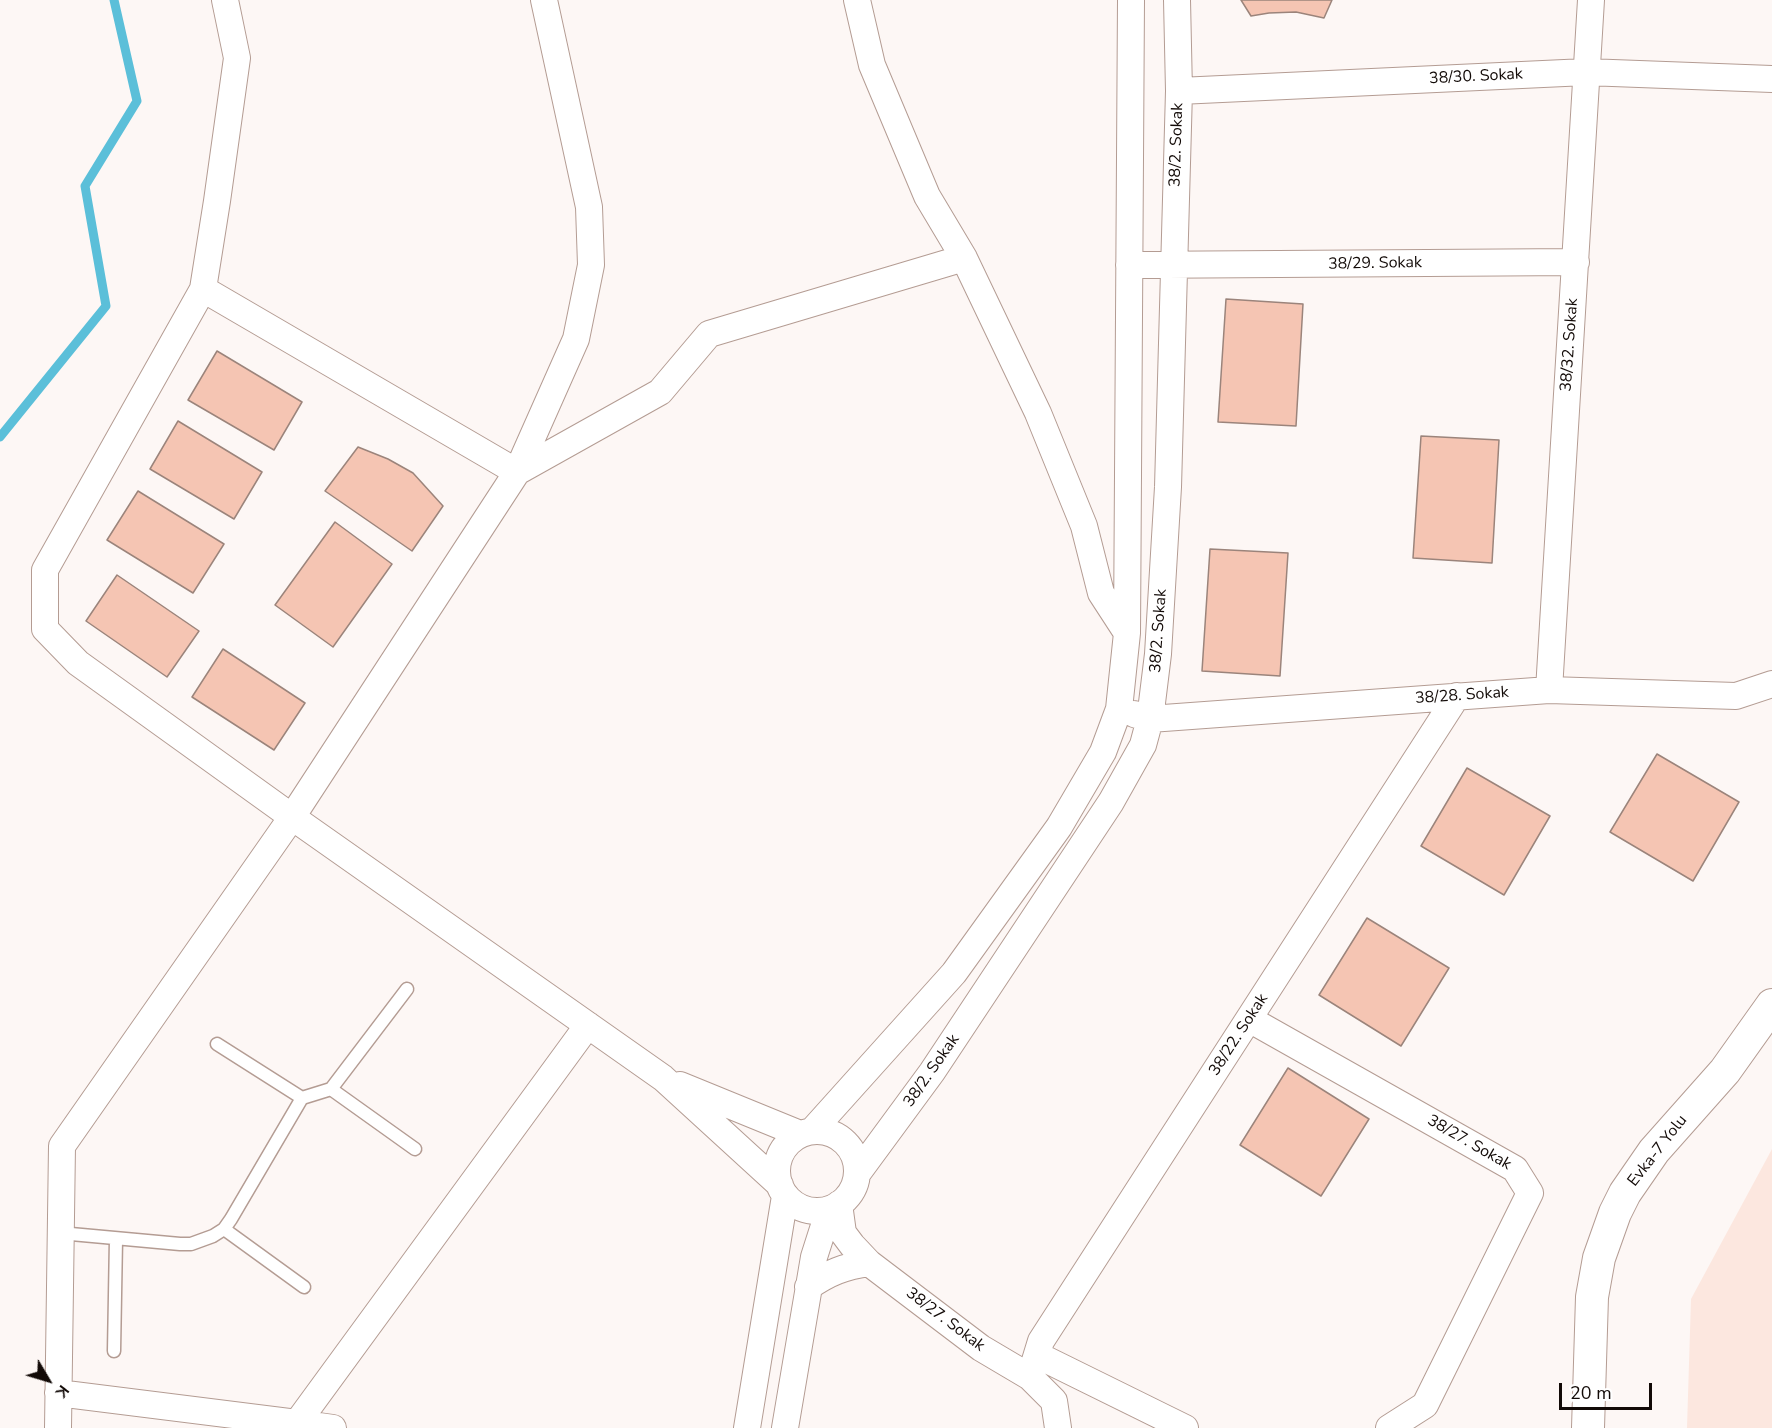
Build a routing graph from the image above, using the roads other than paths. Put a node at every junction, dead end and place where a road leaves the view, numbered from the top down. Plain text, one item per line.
1 (225, 0) edge
2 (544, 0) edge
3 (857, 0) edge
4 (1131, 0) edge
5 (1177, 0) edge
6 (1591, 0) edge
7 (1586, 72) junction
8 (1772, 79) edge
9 (1179, 91) junction
10 (964, 258) junction
11 (1576, 262) junction
12 (1130, 265) junction
13 (1173, 266) junction
14 (202, 289) junction
15 (1128, 461) junction
16 (1169, 462) junction
17 (517, 472) junction
18 (1127, 633) junction
19 (1772, 684) edge
20 (1549, 690) junction
21 (1457, 696) junction
22 (1119, 709) junction
23 (1150, 718) junction
24 (292, 817) junction
25 (407, 989) dead end
26 (1772, 1005) edge
27 (1249, 1019) junction
28 (588, 1025) junction
29 (217, 1044) dead end
30 (663, 1078) junction
31 (331, 1089) junction
32 (302, 1098) junction
33 (806, 1133) junction
34 (415, 1149) dead end
35 (857, 1174) junction
36 (782, 1190) junction
37 (834, 1207) junction
38 (224, 1228) junction
39 (60, 1233) junction
40 (116, 1239) junction
41 (870, 1263) junction
42 (304, 1287) dead end
43 (808, 1287) junction
44 (114, 1351) dead end
45 (1033, 1366) junction
46 (58, 1394) junction
47 (294, 1426) edge
48 (58, 1428) edge
49 (333, 1428) edge
50 (747, 1428) edge
51 (784, 1428) edge
52 (1058, 1428) edge
53 (1185, 1428) edge
54 (1389, 1428) edge
55 (1588, 1428) edge

1 - 14 street
2 - 17 street
3 - 10 street
4 - 12 street, 38/2. Sokak
5 - 9 street, 38/2. Sokak
6 - 7 street, 38/32. Sokak
7 - 8 street, 38/30. Sokak
7 - 9 street, 38/30. Sokak
7 - 11 street, 38/32. Sokak
9 - 13 street, 38/2. Sokak
10 - 17 street
10 - 18 street
11 - 13 street, 38/29. Sokak
11 - 20 street, 38/32. Sokak
12 - 13 street, 38/29. Sokak
12 - 15 street, 38/2. Sokak
13 - 16 street, 38/2. Sokak
14 - 17 street
14 - 24 street
15 - 16 street
15 - 18 street, 38/2. Sokak
16 - 23 street, 38/2. Sokak
17 - 24 street
18 - 22 street, 38/2. Sokak
19 - 20 street, 38/28. Sokak
20 - 21 street, 38/28. Sokak
21 - 23 street, 38/28. Sokak
21 - 27 street, 38/22. Sokak
22 - 23 street
22 - 33 street, 38/2. Sokak
23 - 35 street, 38/2. Sokak
24 - 28 street
24 - 39 street
25 - 31 lane
26 - 55 street, Evka-7 Yolu
27 - 45 street, 38/22. Sokak
27 - 54 street, 38/27. Sokak
28 - 30 street
28 - 47 street
29 - 32 lane
30 - 33 street
30 - 36 street
31 - 32 lane
31 - 34 lane
32 - 38 lane
33 - 35 street
33 - 36 street
35 - 37 street
36 - 37 street
36 - 50 street
37 - 41 street, 38/27. Sokak
37 - 43 street
38 - 40 lane
38 - 42 lane
39 - 40 lane
39 - 46 street
40 - 44 lane
41 - 43 street
41 - 45 street, 38/27. Sokak
43 - 51 street
45 - 52 street, 38/27. Sokak
45 - 53 street, 38/27. Sokak
46 - 47 street
46 - 48 street
47 - 49 street

